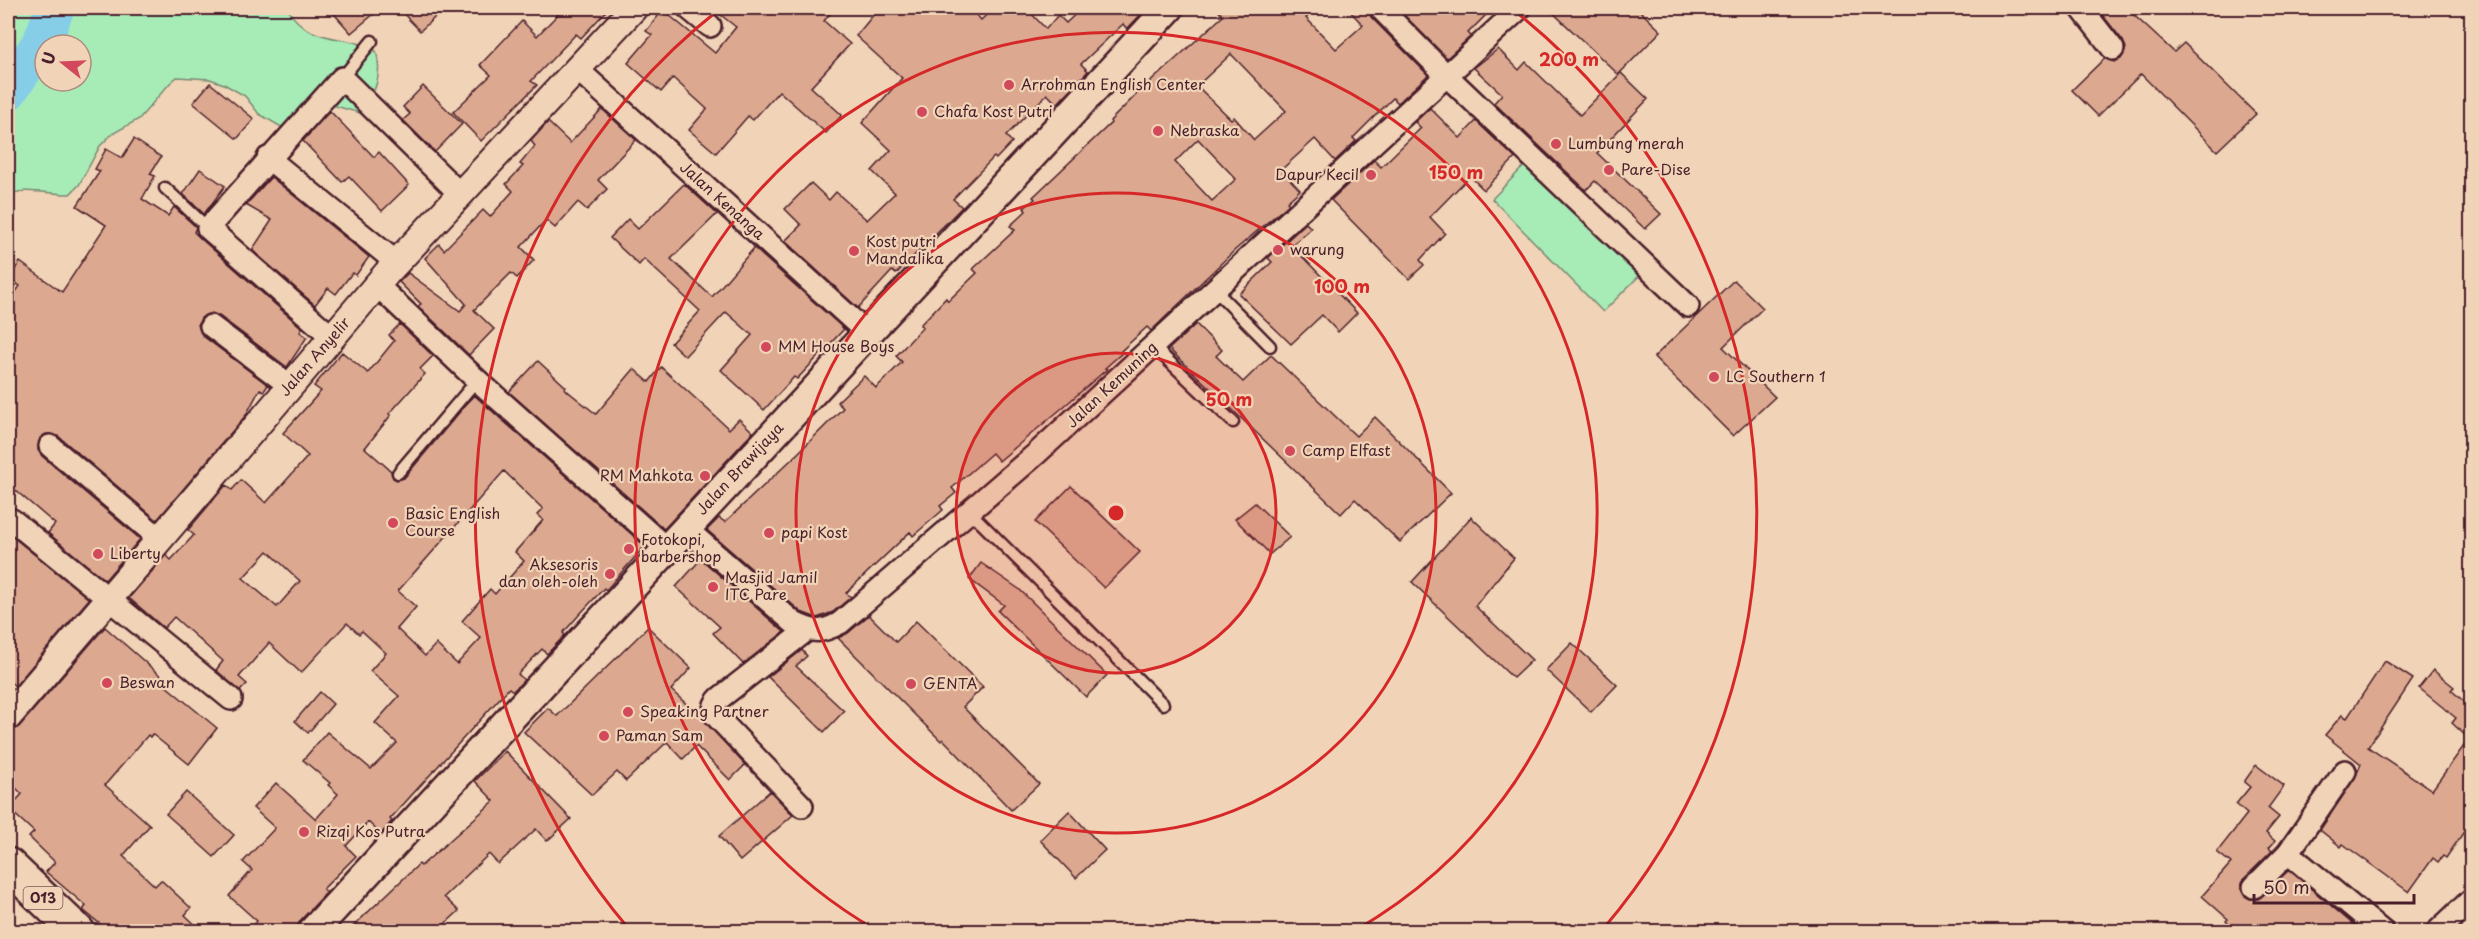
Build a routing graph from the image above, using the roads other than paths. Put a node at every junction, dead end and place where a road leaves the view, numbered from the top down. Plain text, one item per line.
1 (634, 8) edge
2 (688, 8) edge
3 (1169, 8) edge
4 (1380, 8) edge
5 (1520, 8) edge
6 (2081, 8) edge
7 (710, 26) dead end
8 (372, 41) dead end
9 (2113, 49) dead end
10 (577, 69) junction
11 (1447, 76) junction
12 (342, 78) junction
13 (268, 158) junction
14 (165, 188) dead end
15 (460, 194) junction
16 (208, 228) junction
17 (397, 263) junction
18 (377, 285) junction
19 (1215, 290) junction
20 (1688, 306) dead end
21 (211, 326) dead end
22 (867, 333) junction
23 (332, 337) junction
24 (1153, 346) junction
25 (1270, 346) dead end
26 (477, 380) junction
27 (290, 386) junction
28 (1233, 422) dead end
29 (50, 446) dead end
30 (398, 473) dead end
31 (969, 511) junction
32 (12, 520) dead end
33 (159, 538) junction
34 (675, 538) junction
35 (108, 598) junction
36 (807, 630) junction
37 (231, 699) dead end
38 (1163, 704) dead end
39 (8, 717) edge
40 (2345, 771) dead end
41 (802, 806) dead end
42 (2288, 853) junction
43 (8, 865) edge
44 (2254, 887) dead end
45 (2472, 899) edge
46 (78, 932) edge
47 (312, 932) edge
48 (2383, 932) edge
49 (2437, 932) edge

1 - 10 street, Jalan Anyelir
2 - 7 street
3 - 22 main road, Jalan Brawijaya
4 - 11 street
5 - 11 street, Jalan Kemuning
6 - 9 street
8 - 12 lane
10 - 15 street, Jalan Anyelir
10 - 22 street, Jalan Kenanga
11 - 19 street, Jalan Kemuning
11 - 20 street
12 - 13 street
12 - 15 street
13 - 16 street
13 - 17 street
14 - 16 lane
15 - 17 street, Jalan Anyelir
16 - 23 street
17 - 18 street, Jalan Anyelir
18 - 23 street, Jalan Anyelir
18 - 26 street
19 - 24 street, Jalan Kemuning
19 - 25 lane
21 - 27 street
22 - 34 main road, Jalan Brawijaya
23 - 27 street, Jalan Anyelir
24 - 28 lane
24 - 31 street, Jalan Kemuning
26 - 30 lane
26 - 34 street
27 - 33 street, Jalan Anyelir
29 - 33 street
31 - 36 street, Jalan Kemuning
31 - 38 lane
32 - 35 street
33 - 35 street, Jalan Anyelir
34 - 36 street
34 - 47 main road, Jalan Brawijaya
35 - 37 street
35 - 39 street, Jalan Anyelir
36 - 41 street
40 - 42 street
42 - 44 street
42 - 48 street
43 - 46 main road, 013
45 - 49 street

